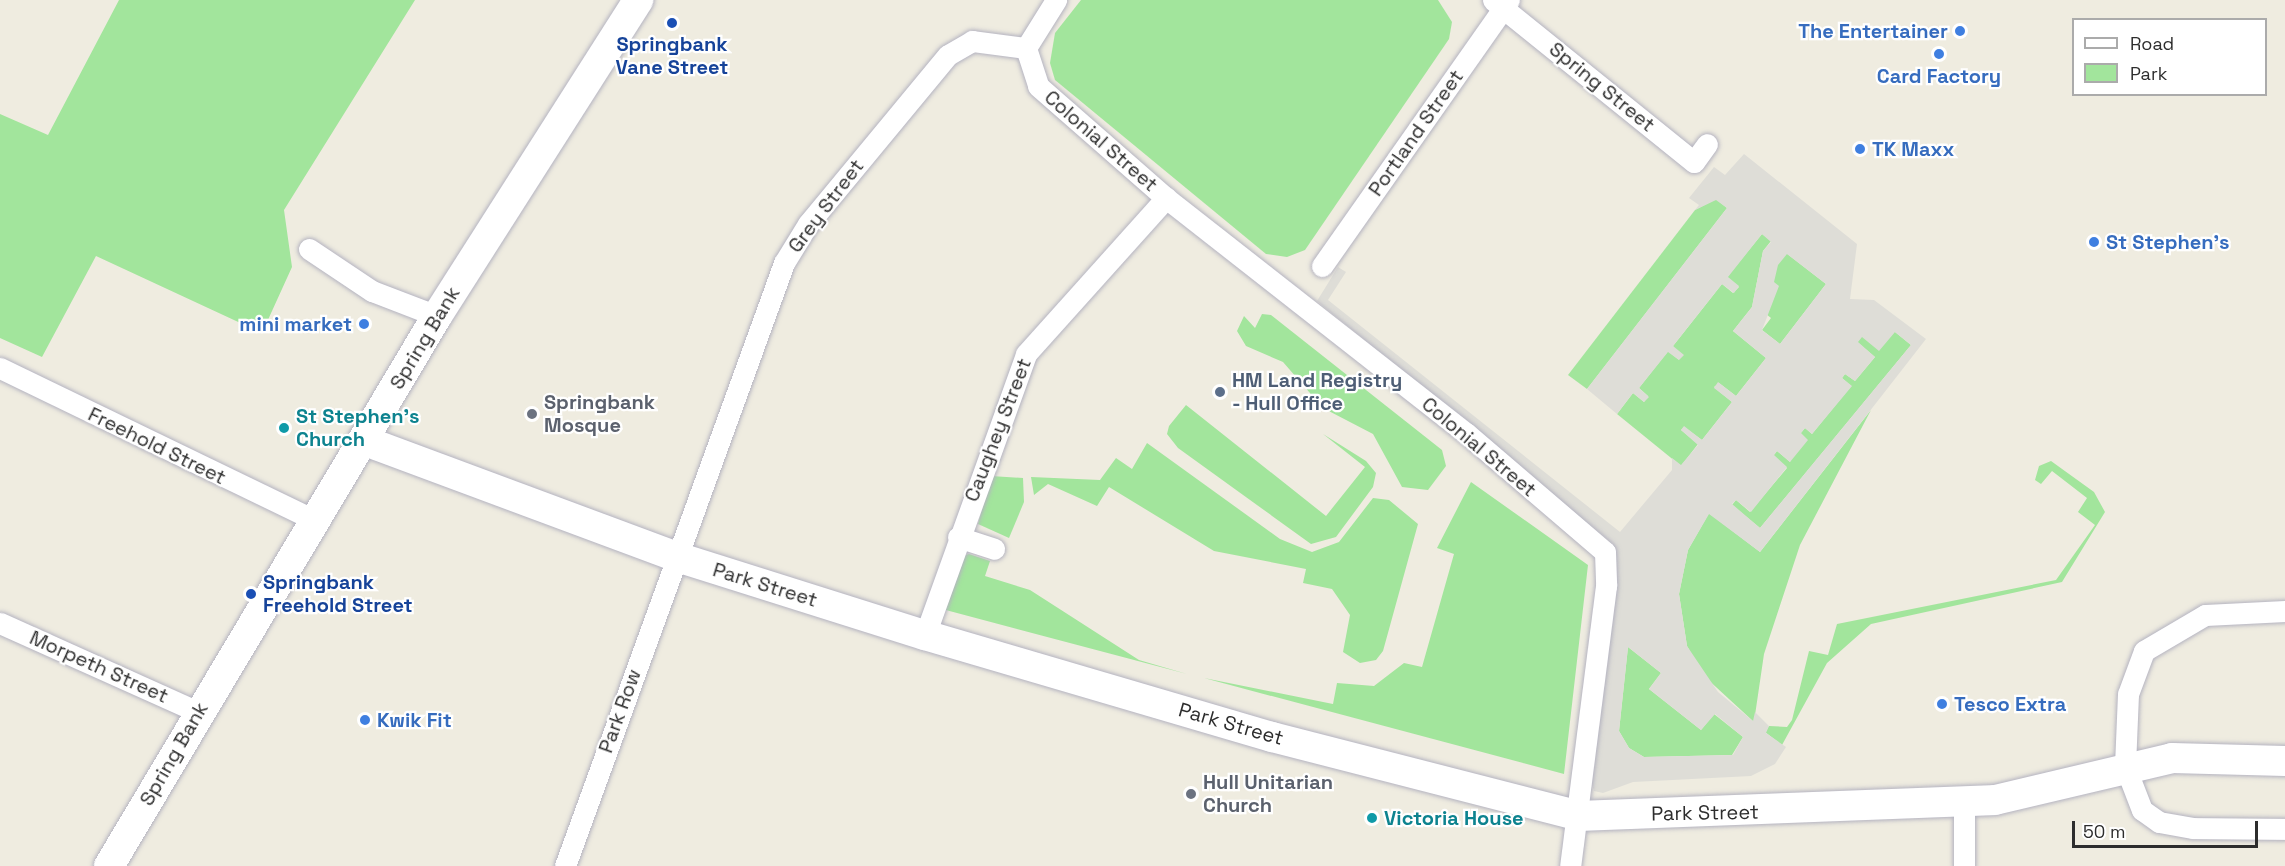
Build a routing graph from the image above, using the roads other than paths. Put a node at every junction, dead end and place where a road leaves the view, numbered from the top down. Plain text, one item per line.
1 (638, 0) edge
2 (1056, 0) edge
3 (1501, 3) edge
4 (1026, 48) junction
5 (1707, 144) dead end
6 (1166, 198) junction
7 (309, 249) dead end
8 (1322, 266) dead end
9 (437, 316) junction
10 (0, 368) edge
11 (365, 441) junction
12 (316, 521) junction
13 (958, 537) junction
14 (994, 549) dead end
15 (677, 557) junction
16 (2285, 611) edge
17 (0, 623) edge
18 (925, 635) junction
19 (198, 712) junction
20 (2285, 761) edge
21 (2125, 766) junction
22 (1964, 801) junction
23 (1580, 816) junction
24 (2285, 829) edge
25 (109, 866) edge
26 (565, 866) edge
27 (1570, 866) edge
28 (1964, 866) edge

1 - 9 street, Spring Bank
2 - 4 street
3 - 5 street, Spring Street
3 - 8 street, Portland Street
4 - 6 street, Colonial Street
4 - 15 street, Grey Street
6 - 13 street, Caughey Street
6 - 23 street, Colonial Street
7 - 9 street
9 - 11 street, Spring Bank
10 - 12 street, Freehold Street
11 - 12 street, Spring Bank
11 - 15 street, Park Street
12 - 19 street, Spring Bank
13 - 14 street
13 - 18 street, Caughey Street
15 - 18 street, Park Street
15 - 26 street, Park Row
16 - 21 street
17 - 19 street, Morpeth Street
18 - 23 street, Park Street
19 - 25 street, Spring Bank
20 - 21 street, Park Street
21 - 22 street, Park Street
21 - 24 street
22 - 23 street, Park Street
22 - 28 street
23 - 27 street

